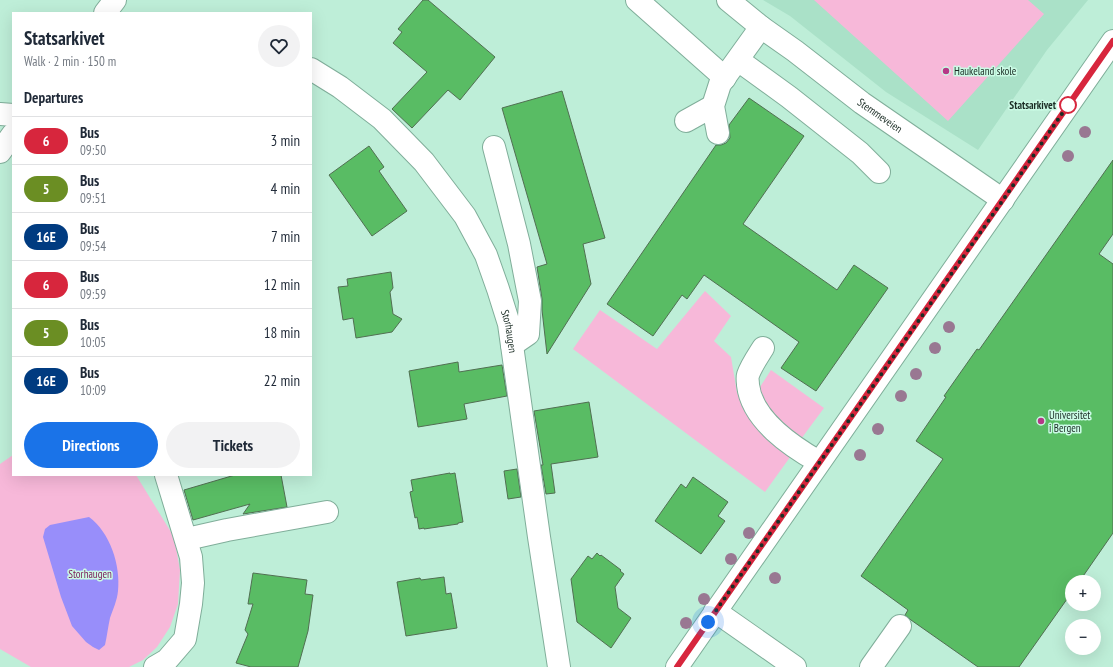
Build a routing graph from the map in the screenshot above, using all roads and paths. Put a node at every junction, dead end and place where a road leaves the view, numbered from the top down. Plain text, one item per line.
1 (115, 0) edge
2 (637, 0) edge
3 (728, 0) edge
4 (106, 12) edge
5 (761, 27) junction
6 (1113, 41) edge
7 (738, 60) junction
8 (312, 70) edge
9 (725, 78) junction
10 (713, 106) junction
11 (0, 114) edge
12 (12, 115) edge
13 (686, 120) dead end
14 (718, 133) dead end
15 (12, 135) edge
16 (494, 147) dead end
17 (0, 152) edge
18 (879, 172) dead end
19 (1003, 200) junction
20 (512, 344) junction
21 (763, 348) dead end
22 (819, 462) junction
23 (166, 476) edge
24 (327, 512) dead end
25 (187, 539) junction
26 (715, 611) junction
27 (900, 626) dead end
28 (155, 667) edge
29 (560, 667) edge
30 (676, 667) edge
31 (795, 667) edge
32 (871, 667) edge

1 - 4 street
2 - 9 street
3 - 5 street, Stemmeveien
5 - 7 street
5 - 19 street, Stemmeveien
6 - 19 street
7 - 9 street
7 - 18 street
8 - 20 street, Storhaugen
9 - 10 street
10 - 13 street
10 - 14 street
11 - 12 street
15 - 17 street
16 - 20 street
19 - 22 street
20 - 29 street, Storhaugen
21 - 22 street
22 - 26 street
23 - 25 street
24 - 25 street
25 - 28 street
26 - 30 street
26 - 31 street
27 - 32 street

